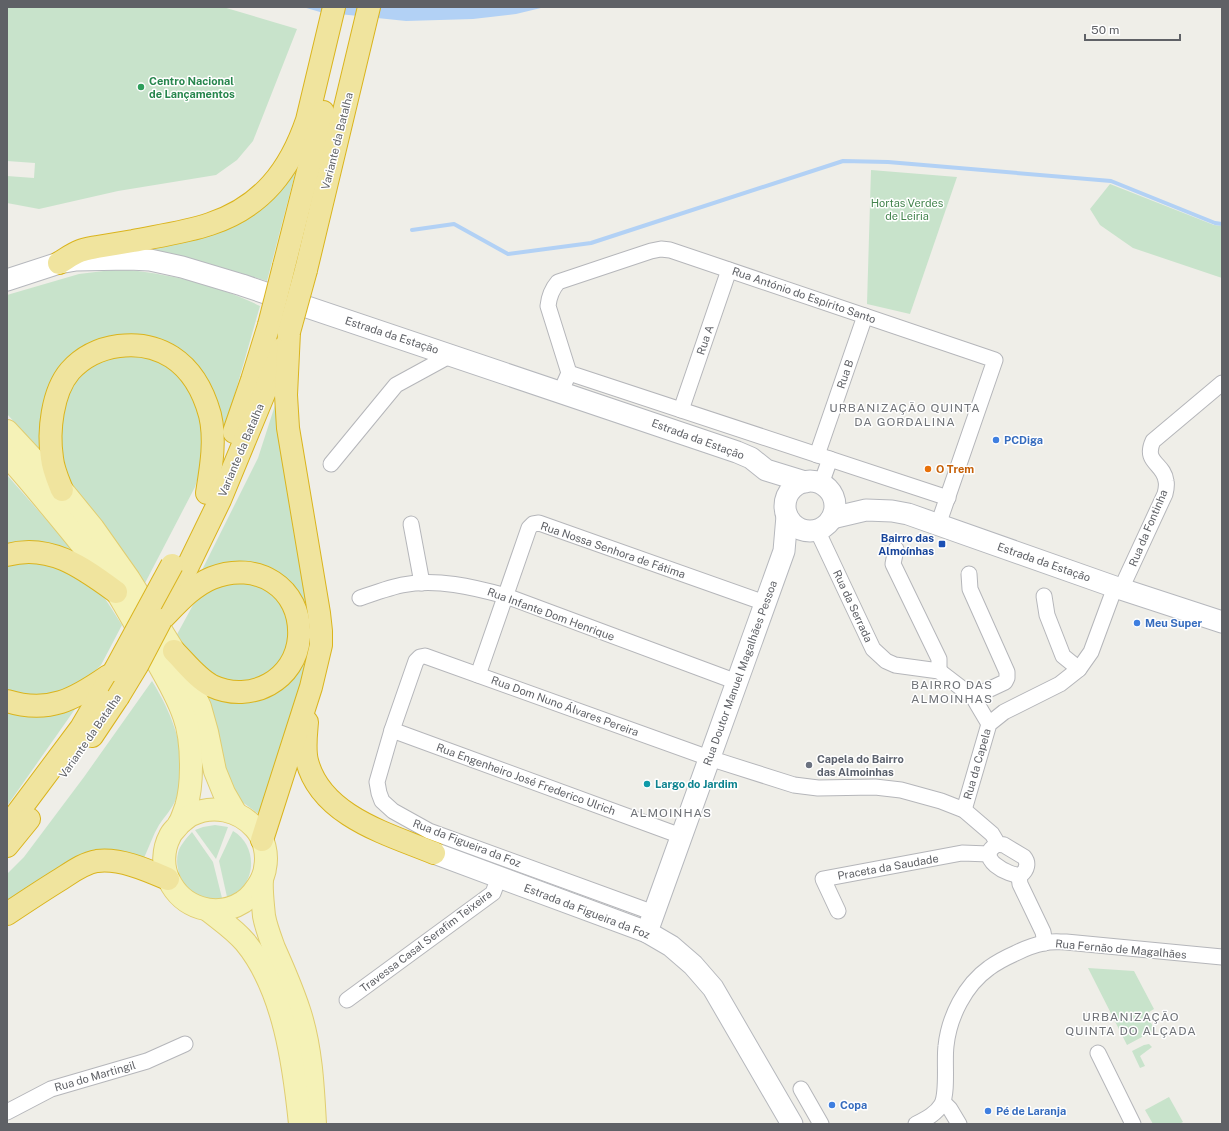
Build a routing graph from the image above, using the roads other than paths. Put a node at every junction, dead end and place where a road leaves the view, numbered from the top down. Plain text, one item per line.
1 (334, 7) edge
2 (346, 7) edge
3 (368, 7) edge
4 (331, 90) junction
5 (59, 263) junction
6 (729, 270) junction
7 (7, 280) edge
8 (865, 316) junction
9 (289, 332) junction
10 (451, 355) junction
11 (565, 382) junction
12 (1222, 383) edge
13 (681, 410) junction
14 (7, 431) edge
15 (7, 456) edge
16 (823, 457) junction
17 (331, 464) dead end
18 (766, 470) junction
19 (820, 487) junction
20 (62, 490) junction
21 (207, 493) junction
22 (948, 498) junction
23 (866, 510) junction
24 (786, 511) junction
25 (411, 524) dead end
26 (938, 525) junction
27 (818, 526) junction
28 (896, 549) dead end
29 (784, 551) junction
30 (7, 555) edge
31 (969, 574) dead end
32 (422, 583) junction
33 (1118, 588) junction
34 (116, 592) junction
35 (506, 596) junction
36 (1044, 596) dead end
37 (360, 598) dead end
38 (765, 603) junction
39 (161, 620) junction
40 (1222, 622) edge
41 (174, 651) junction
42 (420, 657) joint
43 (115, 670) junction
44 (1079, 670) junction
45 (934, 671) junction
46 (478, 674) junction
47 (737, 682) junction
48 (310, 687) junction
49 (973, 697) junction
50 (7, 701) edge
51 (987, 729) junction
52 (392, 730) junction
53 (710, 758) junction
54 (964, 810) junction
55 (235, 812) junction
56 (179, 824) junction
57 (7, 827) edge
58 (681, 836) junction
59 (262, 840) junction
60 (7, 846) edge
61 (993, 849) junction
62 (434, 853) joint
63 (1019, 876) junction
64 (498, 877) junction
65 (168, 879) junction
66 (262, 879) junction
67 (208, 910) junction
68 (838, 911) dead end
69 (7, 914) edge
70 (650, 922) junction
71 (1045, 942) junction
72 (1222, 957) edge
73 (347, 1000) dead end
74 (185, 1044) dead end
75 (1098, 1053) dead end
76 (801, 1089) dead end
77 (943, 1102) junction
78 (7, 1112) edge
79 (790, 1123) edge
80 (300, 1124) edge
81 (315, 1124) edge
82 (821, 1124) edge
83 (916, 1124) edge
84 (959, 1124) edge
85 (1133, 1124) edge

1 - 4 highway
2 - 4 highway, Variante da Batalha
3 - 4 highway, Variante da Batalha
4 - 5 highway
4 - 9 highway, Variante da Batalha, bridge
4 - 21 highway, bridge
5 - 7 main road, Estrada da Estação
5 - 10 main road, Estrada da Estação
6 - 8 street, Rua António do Espírito Santo
6 - 11 street, Rua António do Espírito Santo
6 - 13 street, Rua A
8 - 16 street, Rua B
8 - 22 street, Rua António do Espírito Santo
9 - 39 highway, Variante da Batalha
9 - 48 highway
10 - 11 main road, Estrada da Estação
10 - 17 street
11 - 13 street
11 - 18 main road, Estrada da Estação
12 - 33 street, Rua da Fontinha
13 - 16 street
14 - 20 main road
15 - 34 main road
16 - 19 street, Rua B
16 - 22 street
18 - 19 main road, Estrada da Estação
18 - 24 main road, Estrada da Estação
19 - 23 main road, Estrada da Estação
19 - 24 main road
19 - 27 main road
20 - 21 highway
20 - 41 main road
21 - 43 highway, bridge
22 - 26 street, Rua António do Espírito Santo
23 - 26 main road, Estrada da Estação
23 - 27 main road, Estrada da Estação
24 - 27 main road, Estrada da Estação
24 - 29 main road, Rua Doutor Manuel Magalhães Pessoa
25 - 32 street
26 - 33 main road, Estrada da Estação
27 - 29 main road, Rua Doutor Manuel Magalhães Pessoa
27 - 45 street, Rua da Serrada
28 - 45 street
29 - 38 main road, Rua Doutor Manuel Magalhães Pessoa
30 - 34 highway
31 - 49 street
32 - 35 street, Rua Infante Dom Henrique
32 - 37 street, Rua Infante Dom Henrique
33 - 40 main road, Estrada da Estação
33 - 44 street, Rua da Capela
34 - 56 main road
35 - 38 street, Rua Nossa Senhora de Fátima
35 - 46 street, Rua Nossa Senhora de Fátima
35 - 47 street, Rua Infante Dom Henrique
36 - 44 street
38 - 47 main road, Rua Doutor Manuel Magalhães Pessoa
39 - 41 highway
39 - 60 highway, Variante da Batalha, bridge
41 - 55 main road
42 - 46 street, Rua Dom Nuno Álvares Pereira
42 - 52 street, Rua da Figueira da Foz
43 - 50 highway
43 - 57 highway
44 - 51 street, Rua da Capela
45 - 49 street
46 - 53 street, Rua Dom Nuno Álvares Pereira
47 - 53 main road, Rua Doutor Manuel Magalhães Pessoa
48 - 59 highway
48 - 62 highway
49 - 51 street
51 - 54 street, Rua da Capela
52 - 58 street, Rua Engenheiro José Frederico Ulrich
52 - 70 street, Rua da Figueira da Foz
53 - 54 street, Rua da Capela
53 - 58 main road, Rua Doutor Manuel Magalhães Pessoa
54 - 61 street
55 - 56 main road
55 - 59 main road
56 - 65 main road
58 - 70 main road, Rua Doutor Manuel Magalhães Pessoa
59 - 66 main road
61 - 63 street
61 - 63 street
61 - 68 street, Praceta da Saudade
62 - 64 main road, Estrada da Figueira da Foz
63 - 71 street, Rua Fernão de Magalhães
64 - 70 main road, Estrada da Figueira da Foz
64 - 73 street, Travessa Casal Serafim Teixeira
65 - 67 main road
65 - 69 highway
66 - 67 main road
66 - 81 main road
67 - 80 main road
70 - 79 main road, Estrada da Figueira da Foz
71 - 72 street, Rua Fernão de Magalhães
71 - 77 street
74 - 78 street, Rua do Martingil
75 - 85 street
76 - 82 street
77 - 83 street
77 - 84 street

